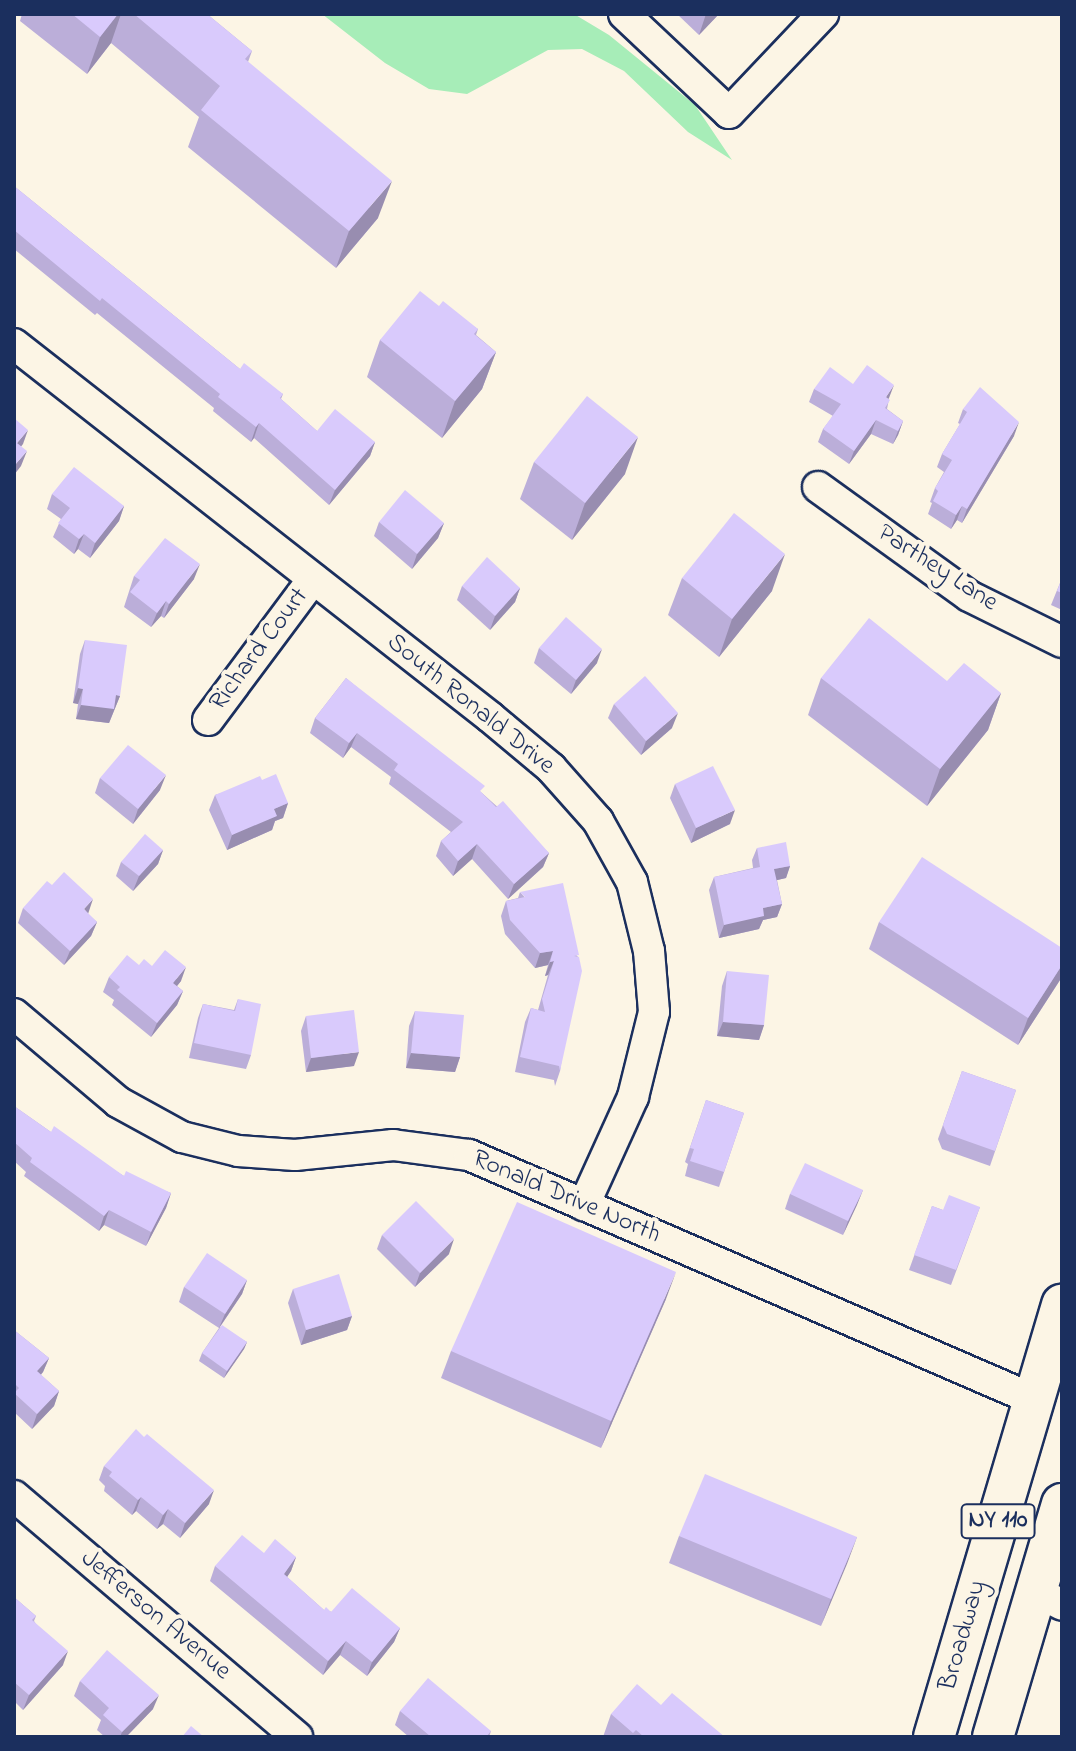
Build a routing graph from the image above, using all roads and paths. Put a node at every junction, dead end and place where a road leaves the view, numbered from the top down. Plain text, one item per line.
1 (624, 14) edge
2 (823, 14) edge
3 (14, 344) edge
4 (818, 487) dead end
5 (313, 579) junction
6 (1062, 642) edge
7 (208, 720) dead end
8 (14, 1014) edge
9 (584, 1205) junction
10 (1062, 1305) edge
11 (1035, 1400) junction
12 (14, 1496) edge
13 (1060, 1522) edge
14 (979, 1583) junction
15 (1050, 1599) edge
16 (297, 1737) edge
17 (934, 1737) edge
18 (968, 1737) edge
19 (993, 1737) edge

1 - 2 street
3 - 5 street, South Ronald Drive
4 - 6 street, Parthey Lane
5 - 7 street, Richard Court
5 - 9 street, South Ronald Drive
8 - 9 street, Ronald Drive North
9 - 11 street, Ronald Drive North
10 - 11 main road, Broadway / NY 110
11 - 14 main road, Broadway / NY 110
11 - 15 main road
12 - 16 street, Jefferson Avenue
13 - 15 main road, NY 110
14 - 17 main road, Broadway / NY 110
14 - 18 main road
15 - 19 main road, NY 110

